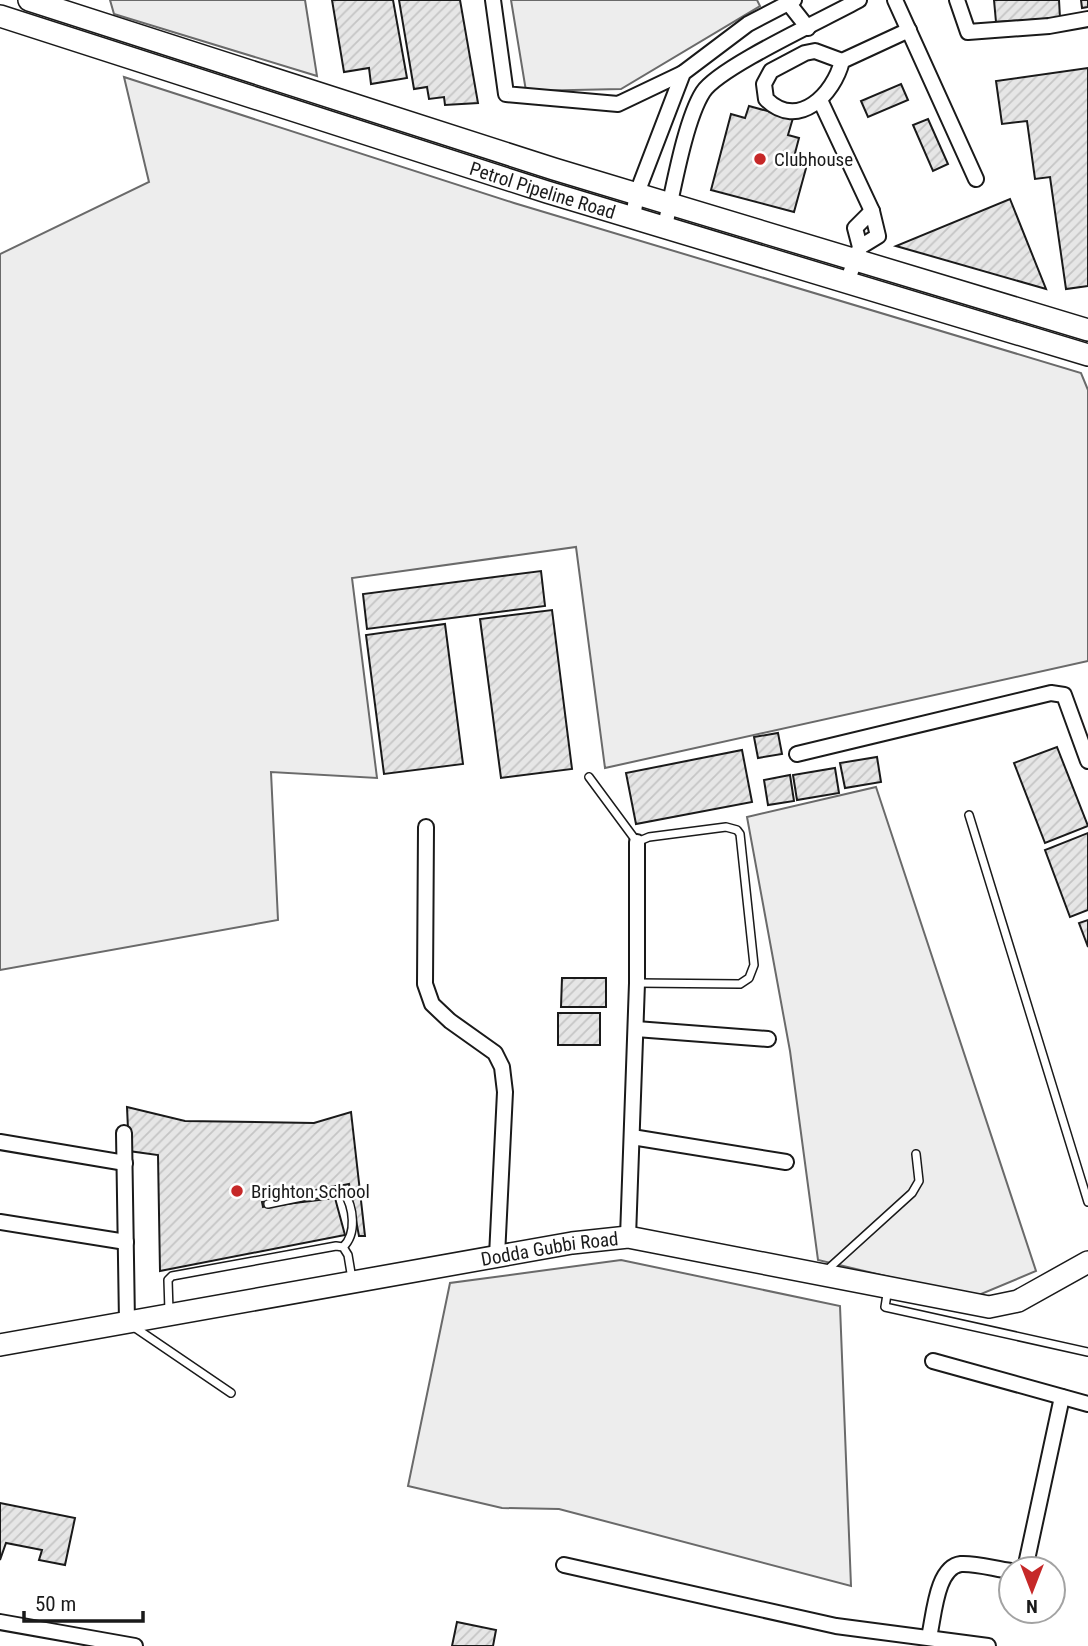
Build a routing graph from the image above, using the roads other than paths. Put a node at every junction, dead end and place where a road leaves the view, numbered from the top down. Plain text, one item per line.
1 (29, 0) edge
2 (493, 0) edge
3 (859, 0) edge
4 (895, 0) edge
5 (957, 0) edge
6 (790, 1) edge
7 (0, 16) edge
8 (1088, 19) edge
9 (808, 28) junction
10 (909, 30) junction
11 (218, 61) junction
12 (842, 61) junction
13 (683, 72) junction
14 (209, 83) junction
15 (820, 100) junction
16 (976, 179) dead end
17 (637, 193) junction
18 (671, 203) junction
19 (872, 211) junction
20 (633, 217) junction
21 (665, 226) junction
22 (858, 254) junction
23 (847, 282) junction
24 (1088, 330) edge
25 (1088, 355) edge
26 (797, 754) dead end
27 (1088, 761) edge
28 (589, 777) dead end
29 (969, 815) dead end
30 (426, 827) dead end
31 (638, 842) junction
32 (637, 983) junction
33 (636, 1029) junction
34 (768, 1039) dead end
35 (124, 1133) dead end
36 (632, 1137) junction
37 (0, 1142) edge
38 (916, 1154) dead end
39 (786, 1162) dead end
40 (125, 1163) junction
41 (1088, 1202) edge
42 (268, 1204) dead end
43 (0, 1222) edge
44 (628, 1237) junction
45 (126, 1242) junction
46 (343, 1247) junction
47 (497, 1256) junction
48 (1088, 1262) edge
49 (822, 1275) junction
50 (352, 1282) junction
51 (888, 1287) junction
52 (169, 1315) junction
53 (127, 1322) junction
54 (0, 1345) edge
55 (1088, 1352) edge
56 (933, 1361) dead end
57 (231, 1393) dead end
58 (1062, 1397) junction
59 (1088, 1404) edge
60 (1028, 1555) edge
61 (564, 1565) dead end
62 (997, 1569) edge
63 (0, 1622) edge
64 (929, 1637) junction
65 (135, 1646) edge
66 (988, 1646) edge

1 - 11 main road, Petrol Pipeline Road
2 - 13 street
3 - 9 street
4 - 10 street
5 - 8 street
6 - 9 street
6 - 13 street
7 - 14 main road, Petrol Pipeline Road
9 - 18 street
10 - 12 street
10 - 16 street
11 - 14 main road
11 - 17 main road, Petrol Pipeline Road
12 - 15 street
12 - 15 street
13 - 17 street
14 - 20 main road, Petrol Pipeline Road
15 - 19 street
17 - 18 main road, Petrol Pipeline Road
17 - 20 street
18 - 21 street
18 - 22 main road, Petrol Pipeline Road
19 - 22 street
19 - 22 street
20 - 21 main road, Petrol Pipeline Road
21 - 23 main road, Petrol Pipeline Road
22 - 23 street
22 - 24 main road, Petrol Pipeline Road
23 - 25 main road, Petrol Pipeline Road
26 - 27 street
28 - 31 lane
29 - 41 lane
30 - 47 street
31 - 32 street
31 - 32 lane
32 - 33 street
33 - 34 street
33 - 36 street
35 - 40 street
36 - 39 street
36 - 44 street
37 - 40 street
38 - 49 lane
40 - 45 street
42 - 46 lane
43 - 45 street
44 - 47 main road, Dodda Gubbi Road
44 - 49 main road, Dodda Gubbi Road
45 - 53 street
46 - 50 lane
46 - 52 lane
47 - 50 main road, Dodda Gubbi Road
48 - 51 main road, Dodda Gubbi Road
49 - 51 main road, Dodda Gubbi Road
50 - 52 main road, Dodda Gubbi Road
51 - 55 lane
52 - 53 main road, Dodda Gubbi Road
53 - 54 main road, Dodda Gubbi Road
53 - 57 lane
56 - 58 street
58 - 59 street
58 - 60 street
61 - 64 street
62 - 64 street
63 - 65 street
64 - 66 street

